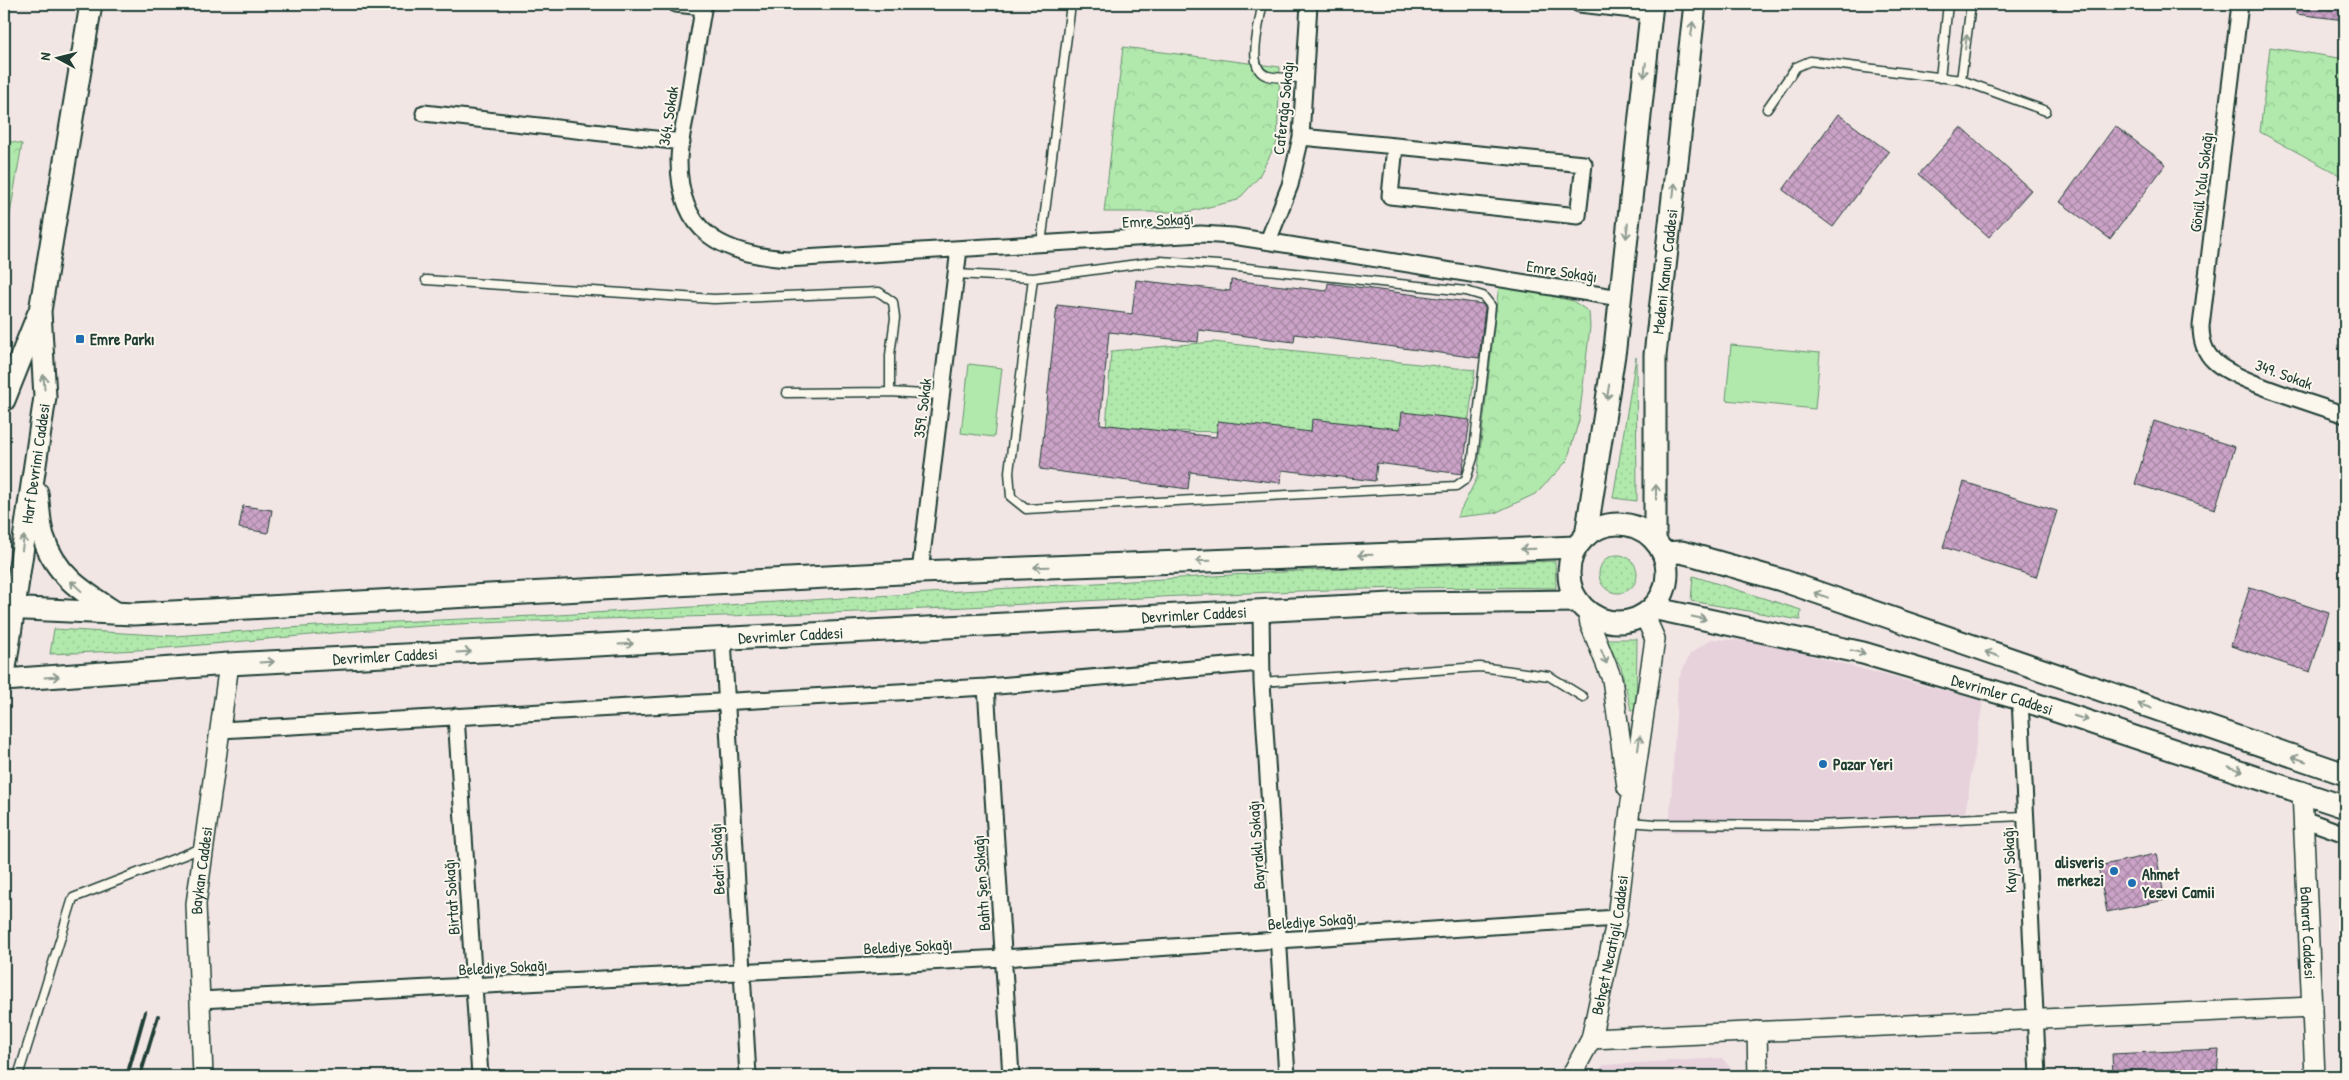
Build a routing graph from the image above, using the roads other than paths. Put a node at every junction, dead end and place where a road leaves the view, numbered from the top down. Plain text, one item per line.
1 (90, 4) edge
2 (676, 4) edge
3 (1071, 4) edge
4 (1262, 4) edge
5 (1309, 4) edge
6 (1579, 4) edge
7 (1695, 4) edge
8 (1948, 4) edge
9 (1971, 4) edge
10 (2240, 4) edge
11 (703, 6) edge
12 (1651, 8) edge
13 (1304, 78) junction
14 (1940, 78) junction
15 (1962, 80) junction
16 (1767, 109) dead end
17 (424, 112) dead end
18 (2046, 112) dead end
19 (1301, 137) junction
20 (682, 142) junction
21 (1395, 146) junction
22 (700, 229) joint
23 (1268, 241) junction
24 (1041, 244) junction
25 (959, 249) junction
26 (956, 274) junction
27 (1033, 278) junction
28 (426, 280) dead end
29 (1620, 298) junction
30 (40, 311) junction
31 (2213, 361) joint
32 (890, 392) junction
33 (788, 393) dead end
34 (942, 395) junction
35 (4, 400) edge
36 (2345, 415) edge
37 (34, 470) junction
38 (1581, 541) junction
39 (1659, 547) junction
40 (920, 572) junction
41 (1583, 606) junction
42 (8, 608) edge
43 (1261, 611) junction
44 (1648, 611) junction
45 (116, 613) junction
46 (723, 639) junction
47 (1261, 663) junction
48 (229, 664) junction
49 (4, 675) edge
50 (4, 680) edge
51 (1262, 682) junction
52 (986, 687) junction
53 (1583, 697) dead end
54 (2020, 699) junction
55 (726, 701) junction
56 (456, 716) junction
57 (220, 730) junction
58 (2345, 774) edge
59 (2302, 791) junction
60 (2345, 807) edge
61 (1629, 816) junction
62 (2024, 816) junction
63 (2303, 819) junction
64 (2345, 834) edge
65 (204, 847) junction
66 (1617, 918) junction
67 (1280, 941) junction
68 (1003, 958) junction
69 (742, 972) junction
70 (474, 986) junction
71 (200, 1000) junction
72 (2312, 1007) junction
73 (2036, 1019) junction
74 (1757, 1031) junction
75 (1591, 1039) junction
76 (18, 1076) edge
77 (203, 1076) edge
78 (480, 1076) edge
79 (748, 1076) edge
80 (1011, 1076) edge
81 (1287, 1076) edge
82 (1571, 1076) edge
83 (1758, 1076) edge
84 (2038, 1076) edge
85 (2315, 1076) edge

1 - 30 main road, Harf Devrimi Caddesi
2 - 11 street
3 - 24 lane
4 - 13 lane
5 - 13 street, Caferağa Sokağı
6 - 12 street
39 -> 7 main road, Medeni Kanun Caddesi
8 - 14 lane
15 -> 9 lane
10 - 31 street, Gönül Yolu Sokağı
11 - 20 street, 364. Sokak
12 -> 29 main road
13 - 19 street, Caferağa Sokağı
14 - 15 lane
14 - 16 lane
15 - 18 lane
17 - 20 street
19 - 21 street
19 - 23 street, Caferağa Sokağı
20 - 22 street, 364. Sokak
21 - 21 street
22 - 25 street, Emre Sokağı
23 - 24 street, Emre Sokağı
23 - 29 street, Emre Sokağı
24 - 25 street, Emre Sokağı
25 - 26 street, 359. Sokak
26 - 27 lane
26 - 34 street, 359. Sokak
27 - 27 lane
28 - 32 lane
29 -> 38 main road
30 - 35 main road, Harf Devrimi Caddesi
37 -> 30 main road, Harf Devrimi Caddesi
31 - 36 street, 349. Sokak
32 - 33 lane
32 - 34 lane
34 - 40 street, 359. Sokak
42 -> 37 main road, Harf Devrimi Caddesi
45 -> 37 main road
38 - 39 main road
38 -> 40 main road
38 - 41 main road
39 - 44 main road
58 -> 39 main road, Devrimler Caddesi
40 - 45 main road
41 - 43 main road, Devrimler Caddesi
41 - 44 main road
41 -> 61 street, Behçet Necatigil Caddesi
42 - 45 main road
42 - 49 main road, Harf Devrimi Caddesi
43 - 46 main road, Devrimler Caddesi
43 - 47 street, Bayraklı Sokağı
44 -> 54 main road, Devrimler Caddesi
61 -> 44 street, Behçet Necatigil Caddesi
48 -> 46 main road, Devrimler Caddesi
46 - 55 street, Bedri Sokağı
47 - 51 street, Bayraklı Sokağı
47 - 52 street
50 -> 48 main road, Devrimler Caddesi
48 - 57 street, Baykan Caddesi
51 - 53 lane
51 - 67 street, Bayraklı Sokağı
52 - 55 street
52 - 68 street, Bahtı Şen Sokağı
54 -> 59 main road, Devrimler Caddesi
54 - 62 street, Kayı Sokağı
55 - 56 street
55 - 69 street, Bedri Sokağı
56 - 57 street
56 - 70 street, Birtat Sokağı
57 - 65 street, Baykan Caddesi
59 - 60 main road, Devrimler Caddesi
59 - 63 street, Baharat Caddesi
61 - 62 lane
61 - 66 street, Behçet Necatigil Caddesi
62 - 73 street, Kayı Sokağı
63 - 64 street
63 - 72 street, Baharat Caddesi
65 - 71 street, Baykan Caddesi
65 - 76 lane
66 - 67 street, Belediye Sokağı
66 - 75 street, Behçet Necatigil Caddesi
67 - 68 street, Belediye Sokağı
67 - 81 street, Bayraklı Sokağı
68 - 69 street, Belediye Sokağı
68 - 80 street, Bahtı Şen Sokağı
69 - 70 street, Belediye Sokağı
69 - 79 street, Bedri Sokağı
70 - 71 street, Belediye Sokağı
70 - 78 street, Birtat Sokağı
71 - 77 street, Baykan Caddesi
72 - 73 street
72 - 85 street, Baharat Caddesi
73 - 74 street
73 - 84 street, Kayı Sokağı
74 - 75 street
74 - 83 street
75 - 82 street, Behçet Necatigil Caddesi

